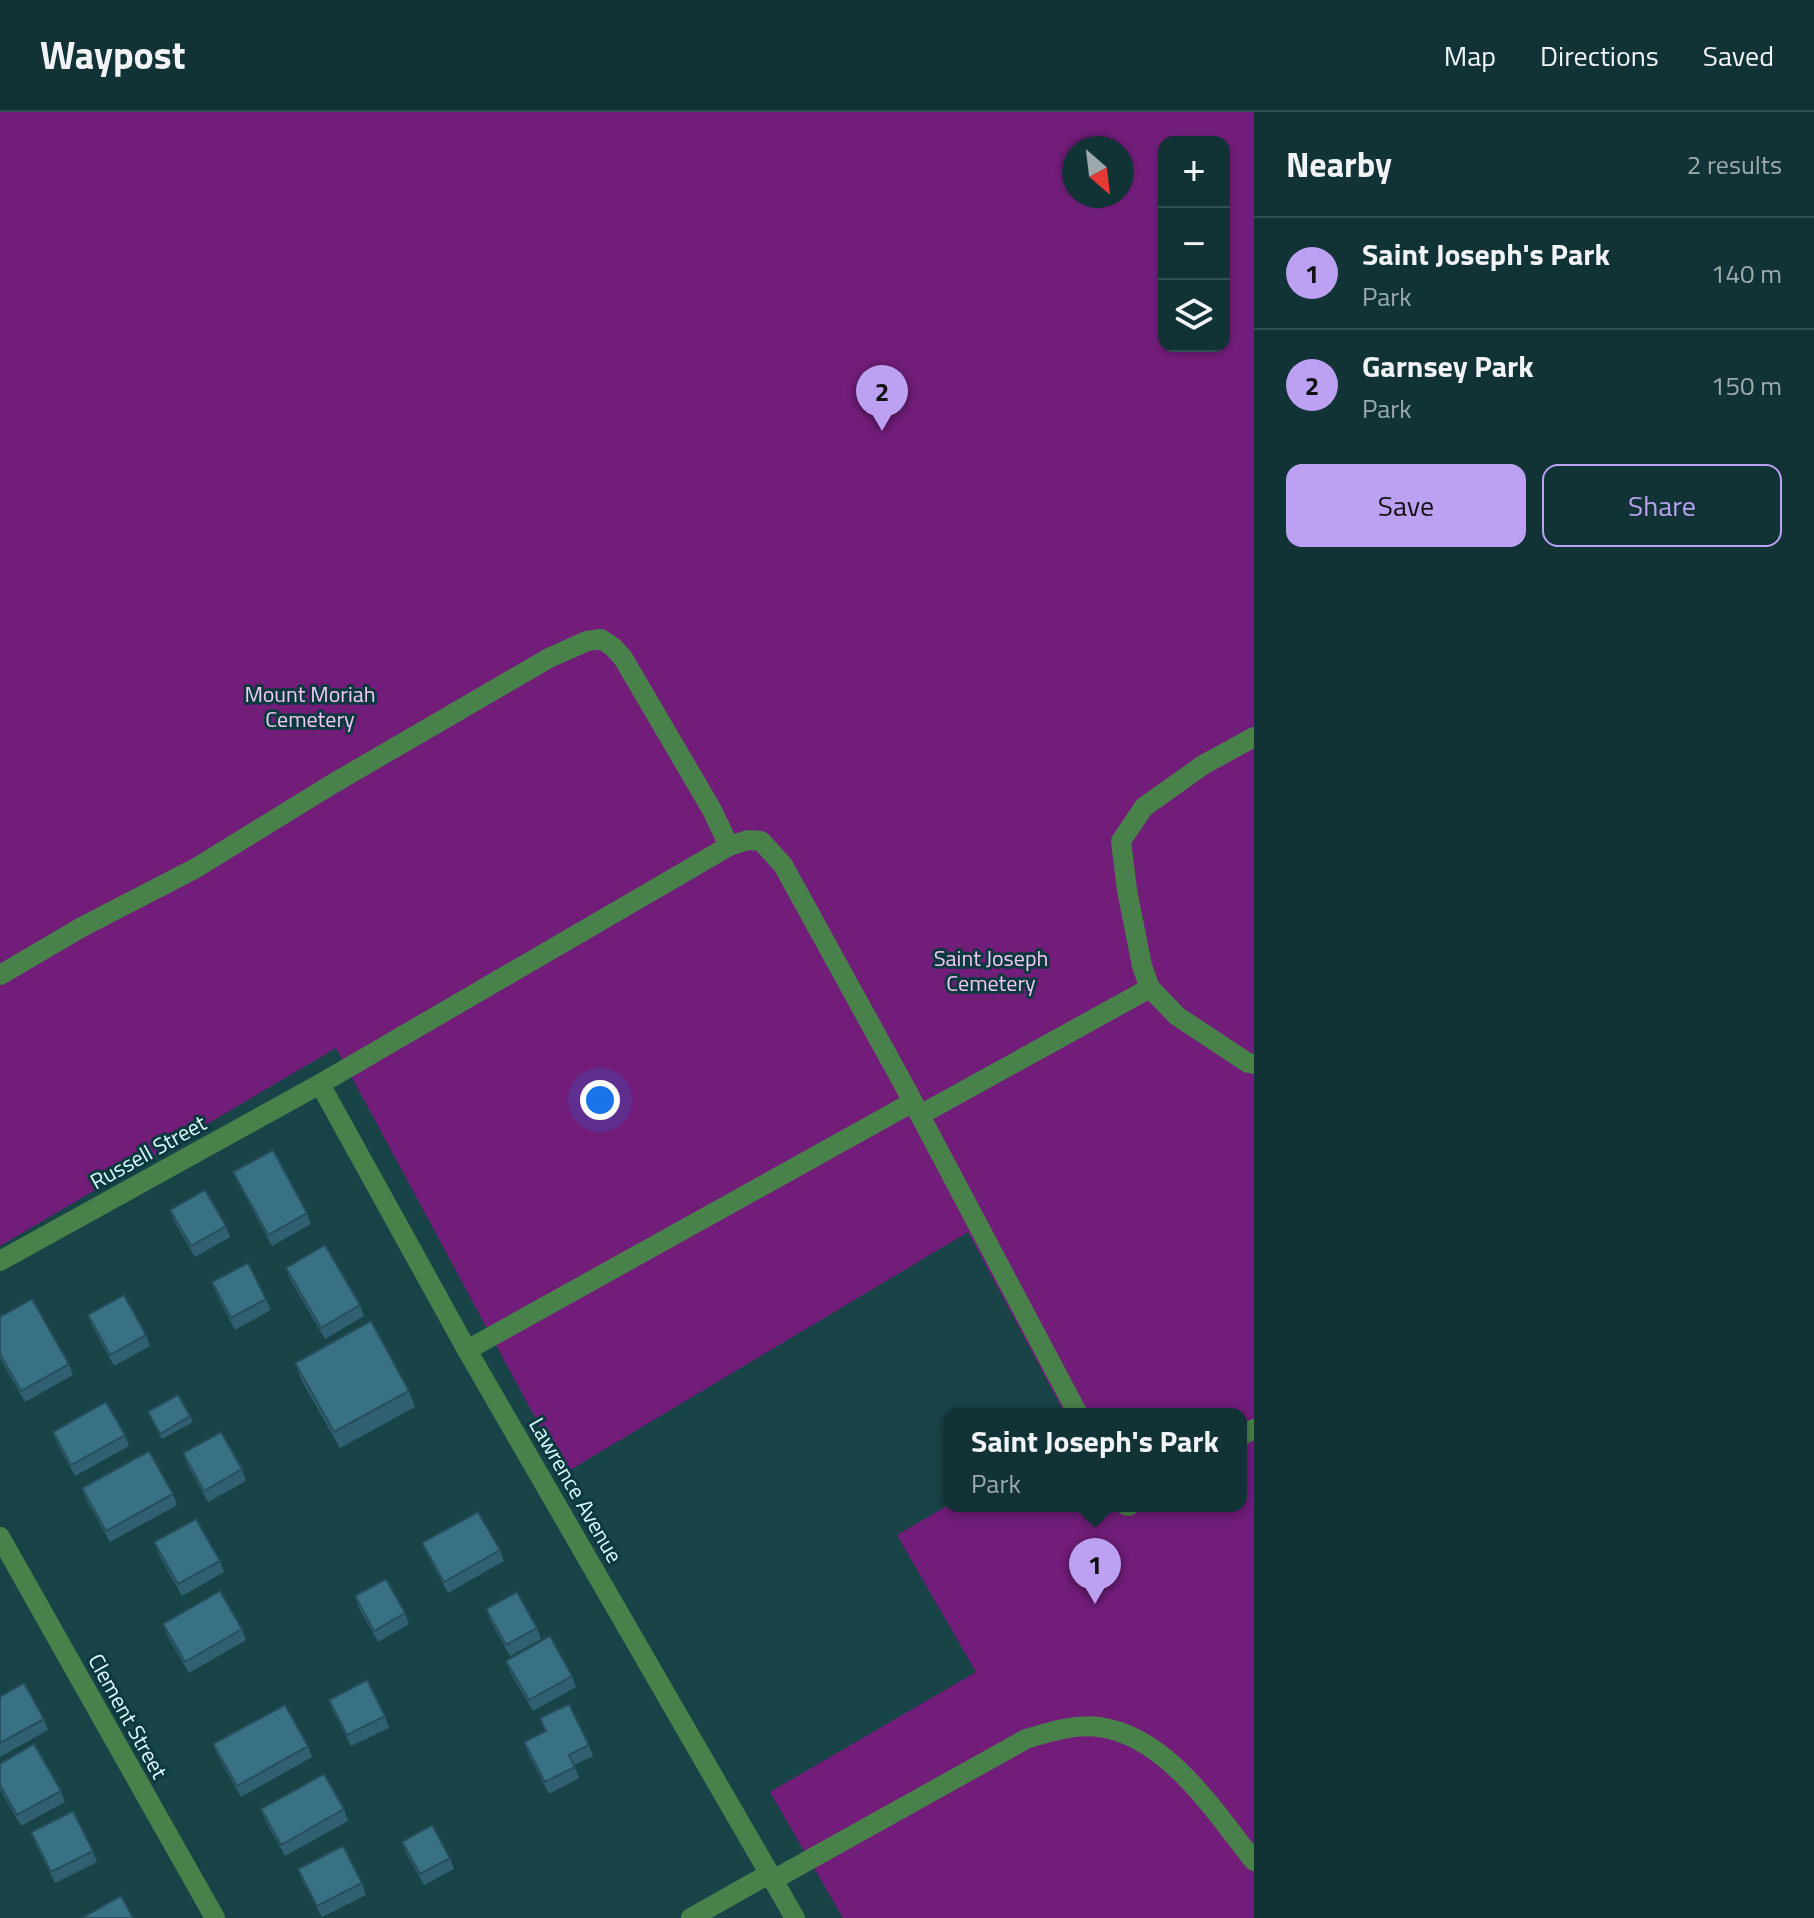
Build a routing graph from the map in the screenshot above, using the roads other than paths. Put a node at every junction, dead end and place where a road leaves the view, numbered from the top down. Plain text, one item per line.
1 (1254, 737) edge
2 (729, 846) junction
3 (0, 975) edge
4 (1150, 988) junction
5 (1254, 1064) edge
6 (320, 1084) junction
7 (917, 1109) junction
8 (0, 1261) edge
9 (467, 1350) junction
10 (1075, 1408) edge
11 (0, 1537) edge
12 (1254, 1861) edge
13 (771, 1877) junction
14 (215, 1918) edge
15 (691, 1918) edge
16 (795, 1918) edge

1 - 4 street
2 - 3 street
2 - 6 street, Russell Street
2 - 7 street
4 - 5 street
4 - 7 street
6 - 8 street, Russell Street
6 - 9 street, Lawrence Avenue
7 - 9 street
7 - 10 street
9 - 13 street, Lawrence Avenue
11 - 14 street, Clement Street
12 - 13 street
13 - 15 street
13 - 16 street, Lawrence Avenue

